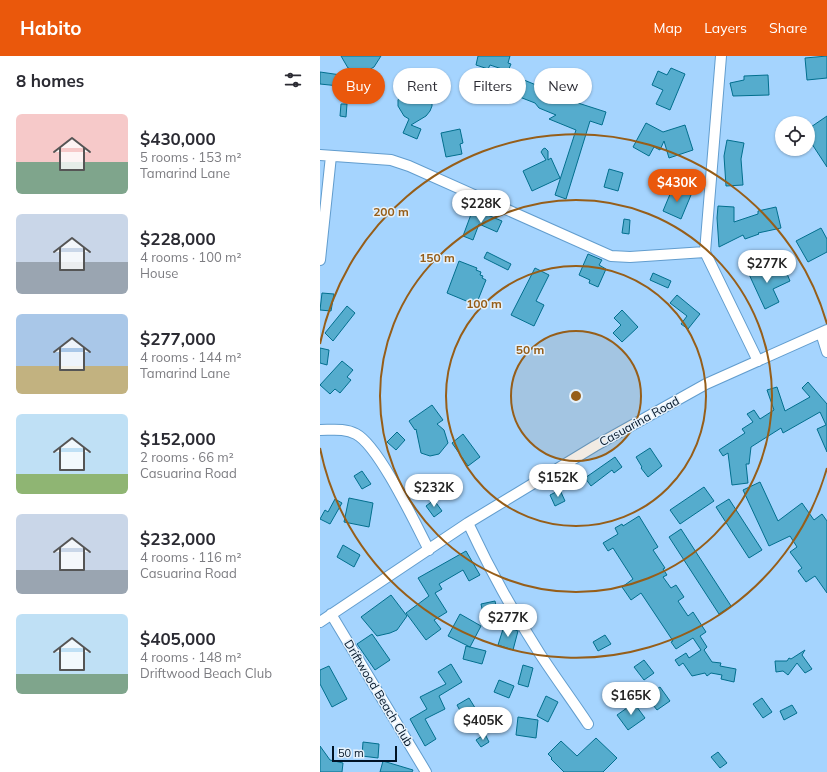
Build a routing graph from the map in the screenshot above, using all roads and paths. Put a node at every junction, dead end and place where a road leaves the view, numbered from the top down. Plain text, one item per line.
1 (721, 56) edge
2 (320, 155) edge
3 (331, 156) junction
4 (705, 252) junction
5 (320, 260) edge
6 (824, 332) edge
7 (827, 352) edge
8 (758, 361) junction
9 (320, 430) edge
10 (468, 523) junction
11 (429, 550) junction
12 (331, 614) junction
13 (320, 622) edge
14 (588, 724) dead end
15 (426, 772) edge

1 - 4 street
2 - 3 street
3 - 4 street
3 - 5 street
4 - 8 street
6 - 7 street
6 - 8 street, Casuarina Road
8 - 10 street, Casuarina Road
9 - 11 street
10 - 11 street, Casuarina Road
10 - 14 street
11 - 12 street, Casuarina Road
12 - 13 street, Casuarina Road
12 - 15 street, Driftwood Beach Club

